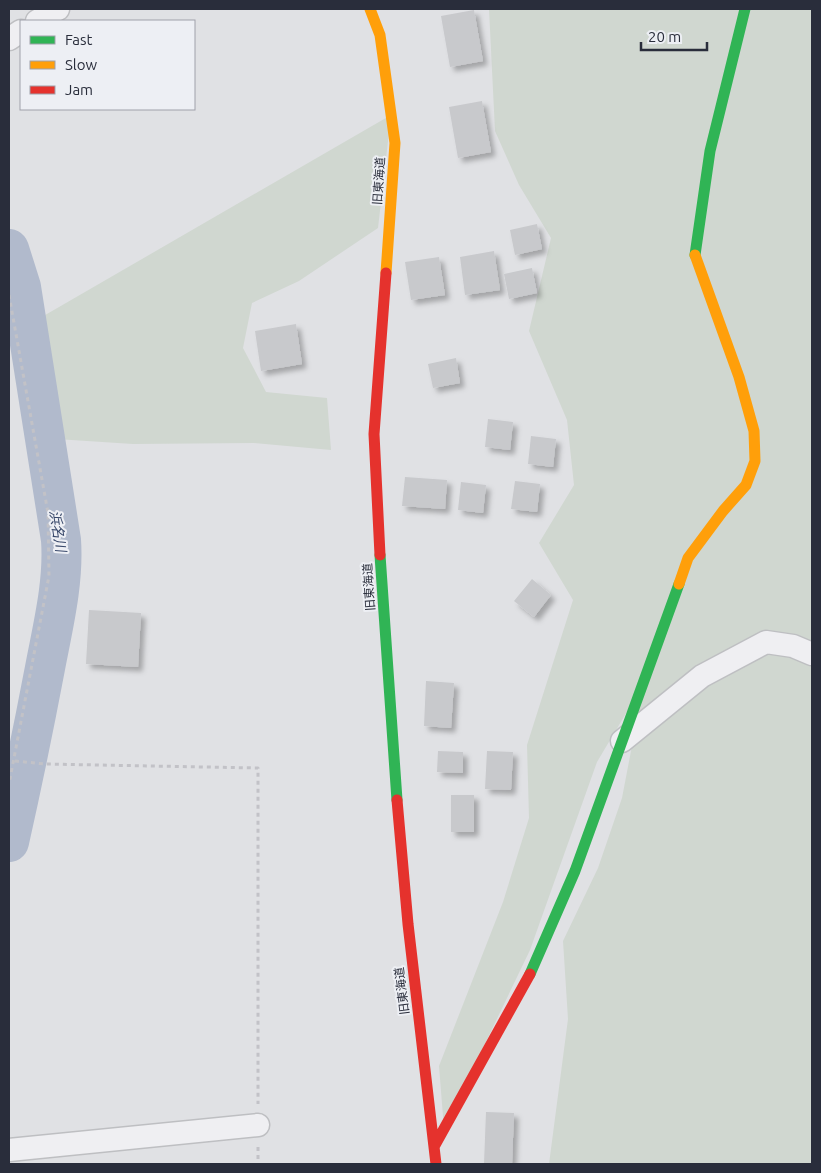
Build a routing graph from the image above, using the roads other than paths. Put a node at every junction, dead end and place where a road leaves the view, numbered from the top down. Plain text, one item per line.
1 (58, 9) edge
2 (370, 9) edge
3 (745, 9) edge
4 (39, 20) edge
5 (20, 32) edge
6 (9, 39) edge
7 (812, 654) edge
8 (622, 741) junction
9 (258, 1125) road end
10 (435, 1145) junction
11 (9, 1150) edge
12 (436, 1164) edge

1 - 4 street
2 - 10 street, 旧東海道
3 - 8 street
5 - 6 street
7 - 8 street
8 - 10 street
9 - 11 street
10 - 12 street, 旧東海道

